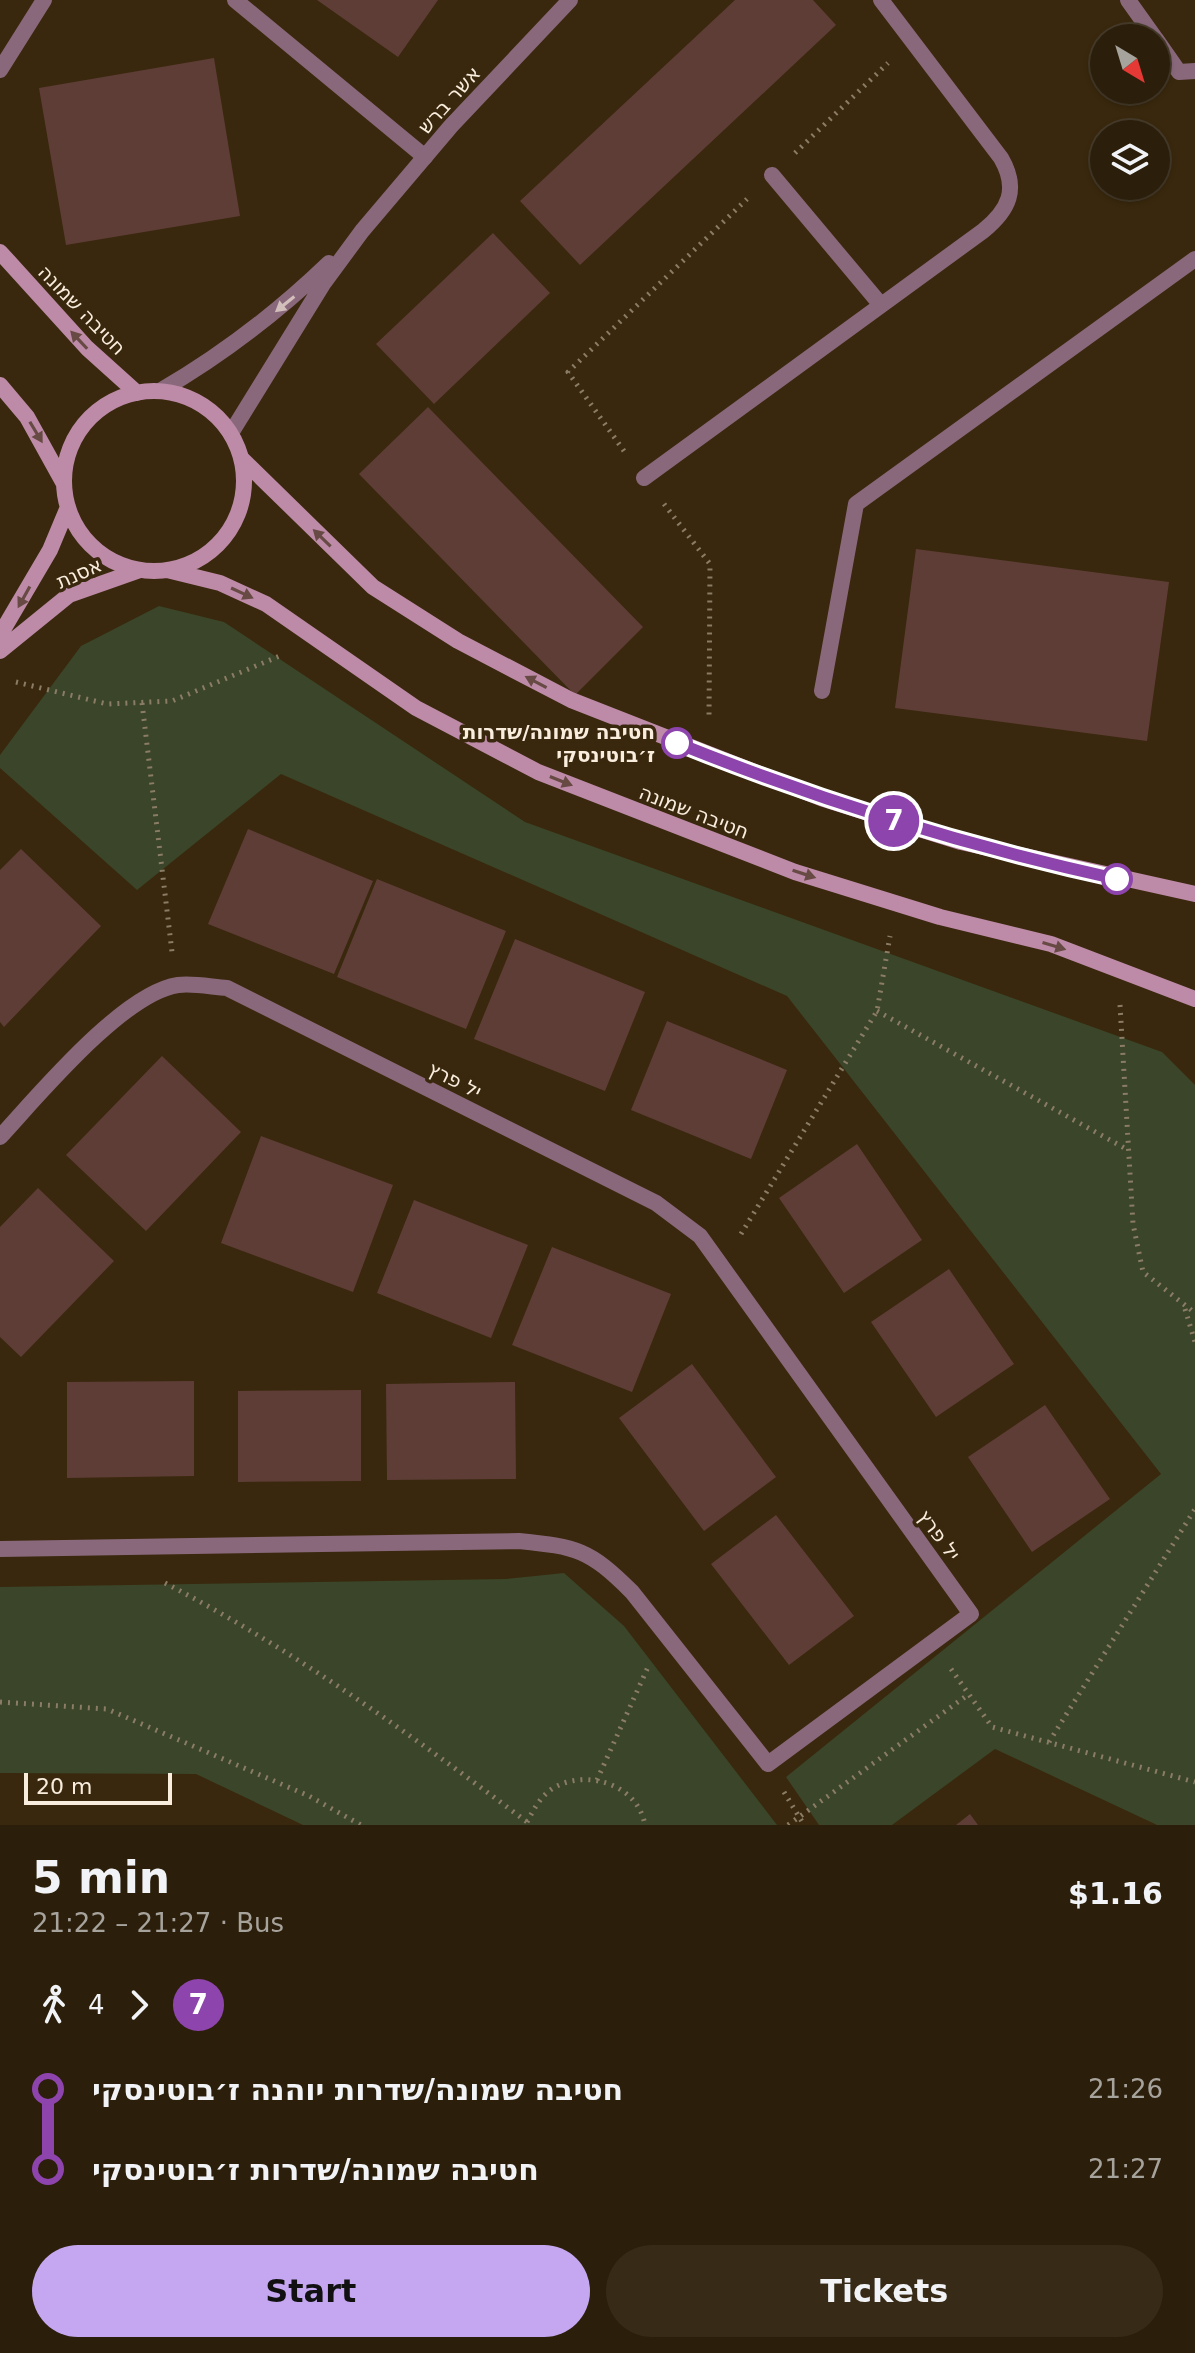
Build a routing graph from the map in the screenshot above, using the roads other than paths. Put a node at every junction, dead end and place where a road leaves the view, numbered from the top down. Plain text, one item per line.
1 (44, 0) edge
2 (235, 0) edge
3 (570, 0) edge
4 (881, 0) edge
5 (1128, 0) edge
6 (1145, 24) edge
7 (1170, 59) edge
8 (0, 70) edge
9 (1195, 71) edge
10 (425, 157) junction
11 (772, 175) road end
12 (362, 231) junction
13 (0, 252) edge
14 (1195, 259) edge
15 (881, 305) junction
16 (0, 385) edge
17 (160, 391) junction
18 (137, 393) junction
19 (231, 433) junction
20 (242, 459) junction
21 (644, 478) road end
22 (64, 483) junction
23 (68, 507) junction
24 (140, 570) junction
25 (167, 570) junction
26 (0, 635) edge
27 (0, 651) edge
28 (822, 691) dead end
29 (1195, 894) edge
30 (1195, 999) edge
31 (0, 1137) edge
32 (0, 1549) edge

1 - 8 street
2 - 10 street
3 - 10 street, אשר ברש
4 - 15 street
5 - 6 street
7 - 9 street
10 - 12 street, אשר ברש
11 - 15 street
12 -> 17 street, אשר ברש
12 - 19 street, אשר ברש
18 -> 13 street, חטיבה שמונה
14 - 28 street
15 - 21 street
16 -> 22 street
17 - 18 street
17 - 19 street
18 - 22 street
19 - 20 street
20 - 25 street
29 -> 20 street
22 - 23 street
23 - 24 street
23 -> 26 street, אסנת
24 - 25 street
24 - 27 street, אסנת
25 -> 30 street, חטיבה שמונה
31 - 32 street, יל פרץ

